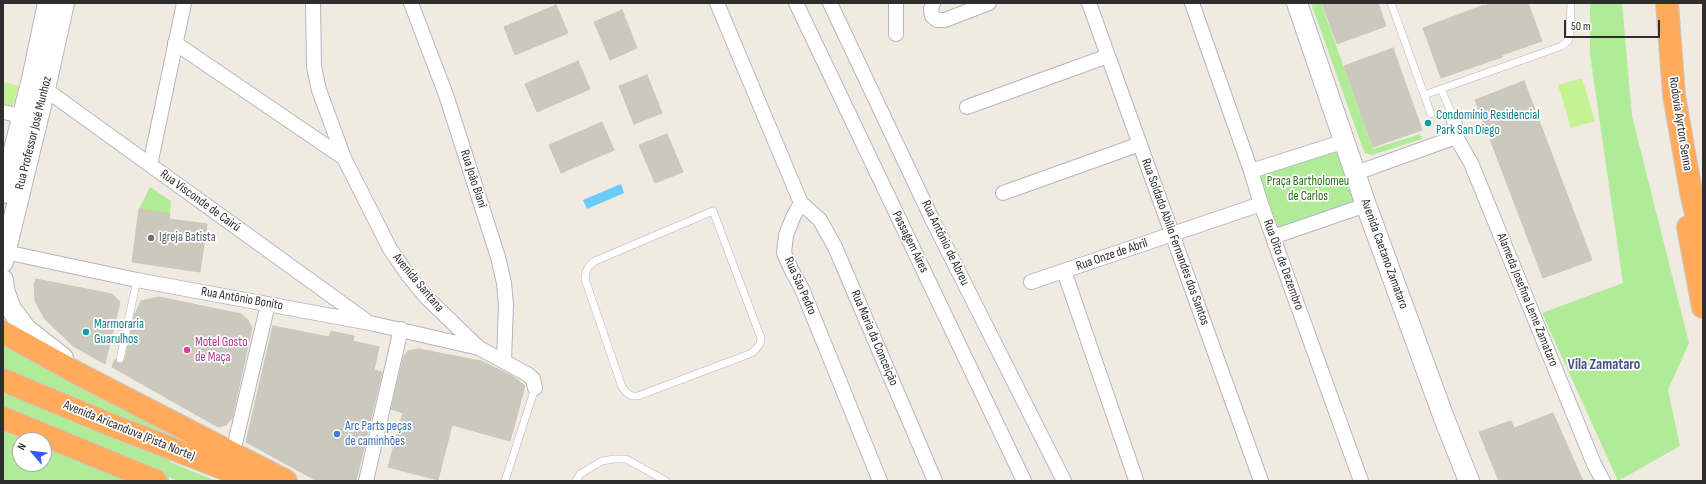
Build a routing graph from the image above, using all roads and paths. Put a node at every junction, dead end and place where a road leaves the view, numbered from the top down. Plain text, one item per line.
1 (48, 3) edge
2 (64, 3) edge
3 (184, 3) edge
4 (313, 3) edge
5 (411, 3) edge
6 (717, 3) edge
7 (796, 3) edge
8 (830, 3) edge
9 (896, 3) edge
10 (990, 3) edge
11 (1089, 3) edge
12 (1192, 3) edge
13 (1297, 3) edge
14 (1391, 3) edge
15 (1572, 3) edge
16 (1667, 3) edge
17 (932, 6) edge
18 (896, 34) dead end
19 (175, 43) junction
20 (1108, 56) junction
21 (38, 84) junction
22 (1441, 89) junction
23 (1424, 95) junction
24 (967, 107) dead end
25 (3, 112) edge
26 (1431, 114) dead end
27 (30, 118) junction
28 (1454, 119) joint
29 (1456, 137) junction
30 (1345, 140) junction
31 (1140, 144) junction
32 (344, 158) junction
33 (150, 166) junction
34 (1251, 171) junction
35 (1356, 173) junction
36 (1691, 192) junction
37 (3, 193) edge
38 (1003, 193) dead end
39 (801, 203) junction
40 (1261, 204) junction
41 (1366, 205) junction
42 (1172, 234) junction
43 (1273, 237) junction
44 (1703, 244) edge
45 (4, 257) edge
46 (1064, 271) junction
47 (585, 279) joint
48 (3, 280) edge
49 (137, 280) junction
50 (1031, 282) dead end
51 (268, 304) junction
52 (1703, 307) edge
53 (370, 323) junction
54 (401, 329) junction
55 (3, 332) edge
56 (478, 348) junction
57 (120, 360) dead end
58 (504, 361) junction
59 (75, 372) junction
60 (3, 380) edge
61 (535, 388) joint
62 (3, 418) edge
63 (232, 452) junction
64 (1136, 480) dead end
65 (156, 481) edge
66 (256, 481) edge
67 (286, 481) edge
68 (366, 481) edge
69 (505, 481) edge
70 (576, 481) edge
71 (666, 481) edge
72 (880, 481) edge
73 (935, 481) edge
74 (1024, 481) edge
75 (1064, 481) edge
76 (1261, 481) edge
77 (1361, 481) edge
78 (1469, 481) edge
79 (1604, 481) edge

1 - 21 street, Rua Professor José Munhoz
2 - 21 street, Rua Professor José Munhoz
3 - 19 street
4 - 32 street, Avenida Santana
5 - 58 street, Rua João Biani
6 - 39 street
7 - 74 street, Passagem Aíres
8 - 75 street, Rua Antônio de Abreu
9 - 18 street
10 - 17 street
11 - 20 street, Rua Soldado Abílio Fernandes dos Santos
12 - 34 street, Rua Oito de Dezembro
13 - 30 street, Avenida Caetano Zamataro
14 - 23 lane
15 - 22 lane
16 - 36 highway, Rodovia Ayrton Senna
19 - 32 street
19 - 33 street
20 - 24 street
20 - 31 street, Rua Soldado Abílio Fernandes dos Santos
21 - 27 street, Rua Professor José Munhoz
21 - 33 street, Rua Visconde de Cairú
22 - 23 lane
22 - 28 lane
23 - 26 lane
25 - 27 street
27 - 37 street, Rua Professor José Munhoz
27 - 45 street, Rua Professor José Munhoz
28 - 29 street, Alameda Josefina Leme Zamataro
29 - 35 street
29 - 79 street, Alameda Josefina Leme Zamataro
30 - 34 street
30 - 35 street, Avenida Caetano Zamataro
31 - 38 street
31 - 42 street, Rua Soldado Abílio Fernandes dos Santos
32 - 56 street, Avenida Santana
33 - 53 street, Rua Visconde de Cairú
34 - 40 street, Rua Oito de Dezembro
35 - 41 street, Avenida Caetano Zamataro
36 - 44 highway, Rodovia Ayrton Senna
36 - 52 highway
39 - 72 street, Rua São Pedro
39 - 73 street, Rua Maria da Conceição
40 - 42 street, Rua Onze de Abril
40 - 43 street, Rua Oito de Dezembro
41 - 43 street
41 - 78 street, Avenida Caetano Zamataro
42 - 46 street, Rua Onze de Abril
42 - 76 street, Rua Soldado Abílio Fernandes dos Santos
43 - 77 street, Rua Oito de Dezembro
45 - 49 street, Rua Antônio Bonito
46 - 50 street, Rua Onze de Abril
46 - 64 street
47 - 47 lane
48 - 59 street
49 - 51 street, Rua Antônio Bonito
49 - 57 lane
51 - 53 street, Rua Antônio Bonito
51 - 63 street
53 - 54 street, Rua Antônio Bonito
54 - 56 street, Rua Antônio Bonito
54 - 68 street
55 - 59 highway
56 - 58 street, Avenida Santana
58 - 61 street, Avenida Santana
59 - 63 highway
60 - 66 highway, Avenida Aricanduva (Pista Norte)
61 - 69 lane, Avenida Santana
62 - 65 highway
63 - 67 highway
70 - 71 lane

